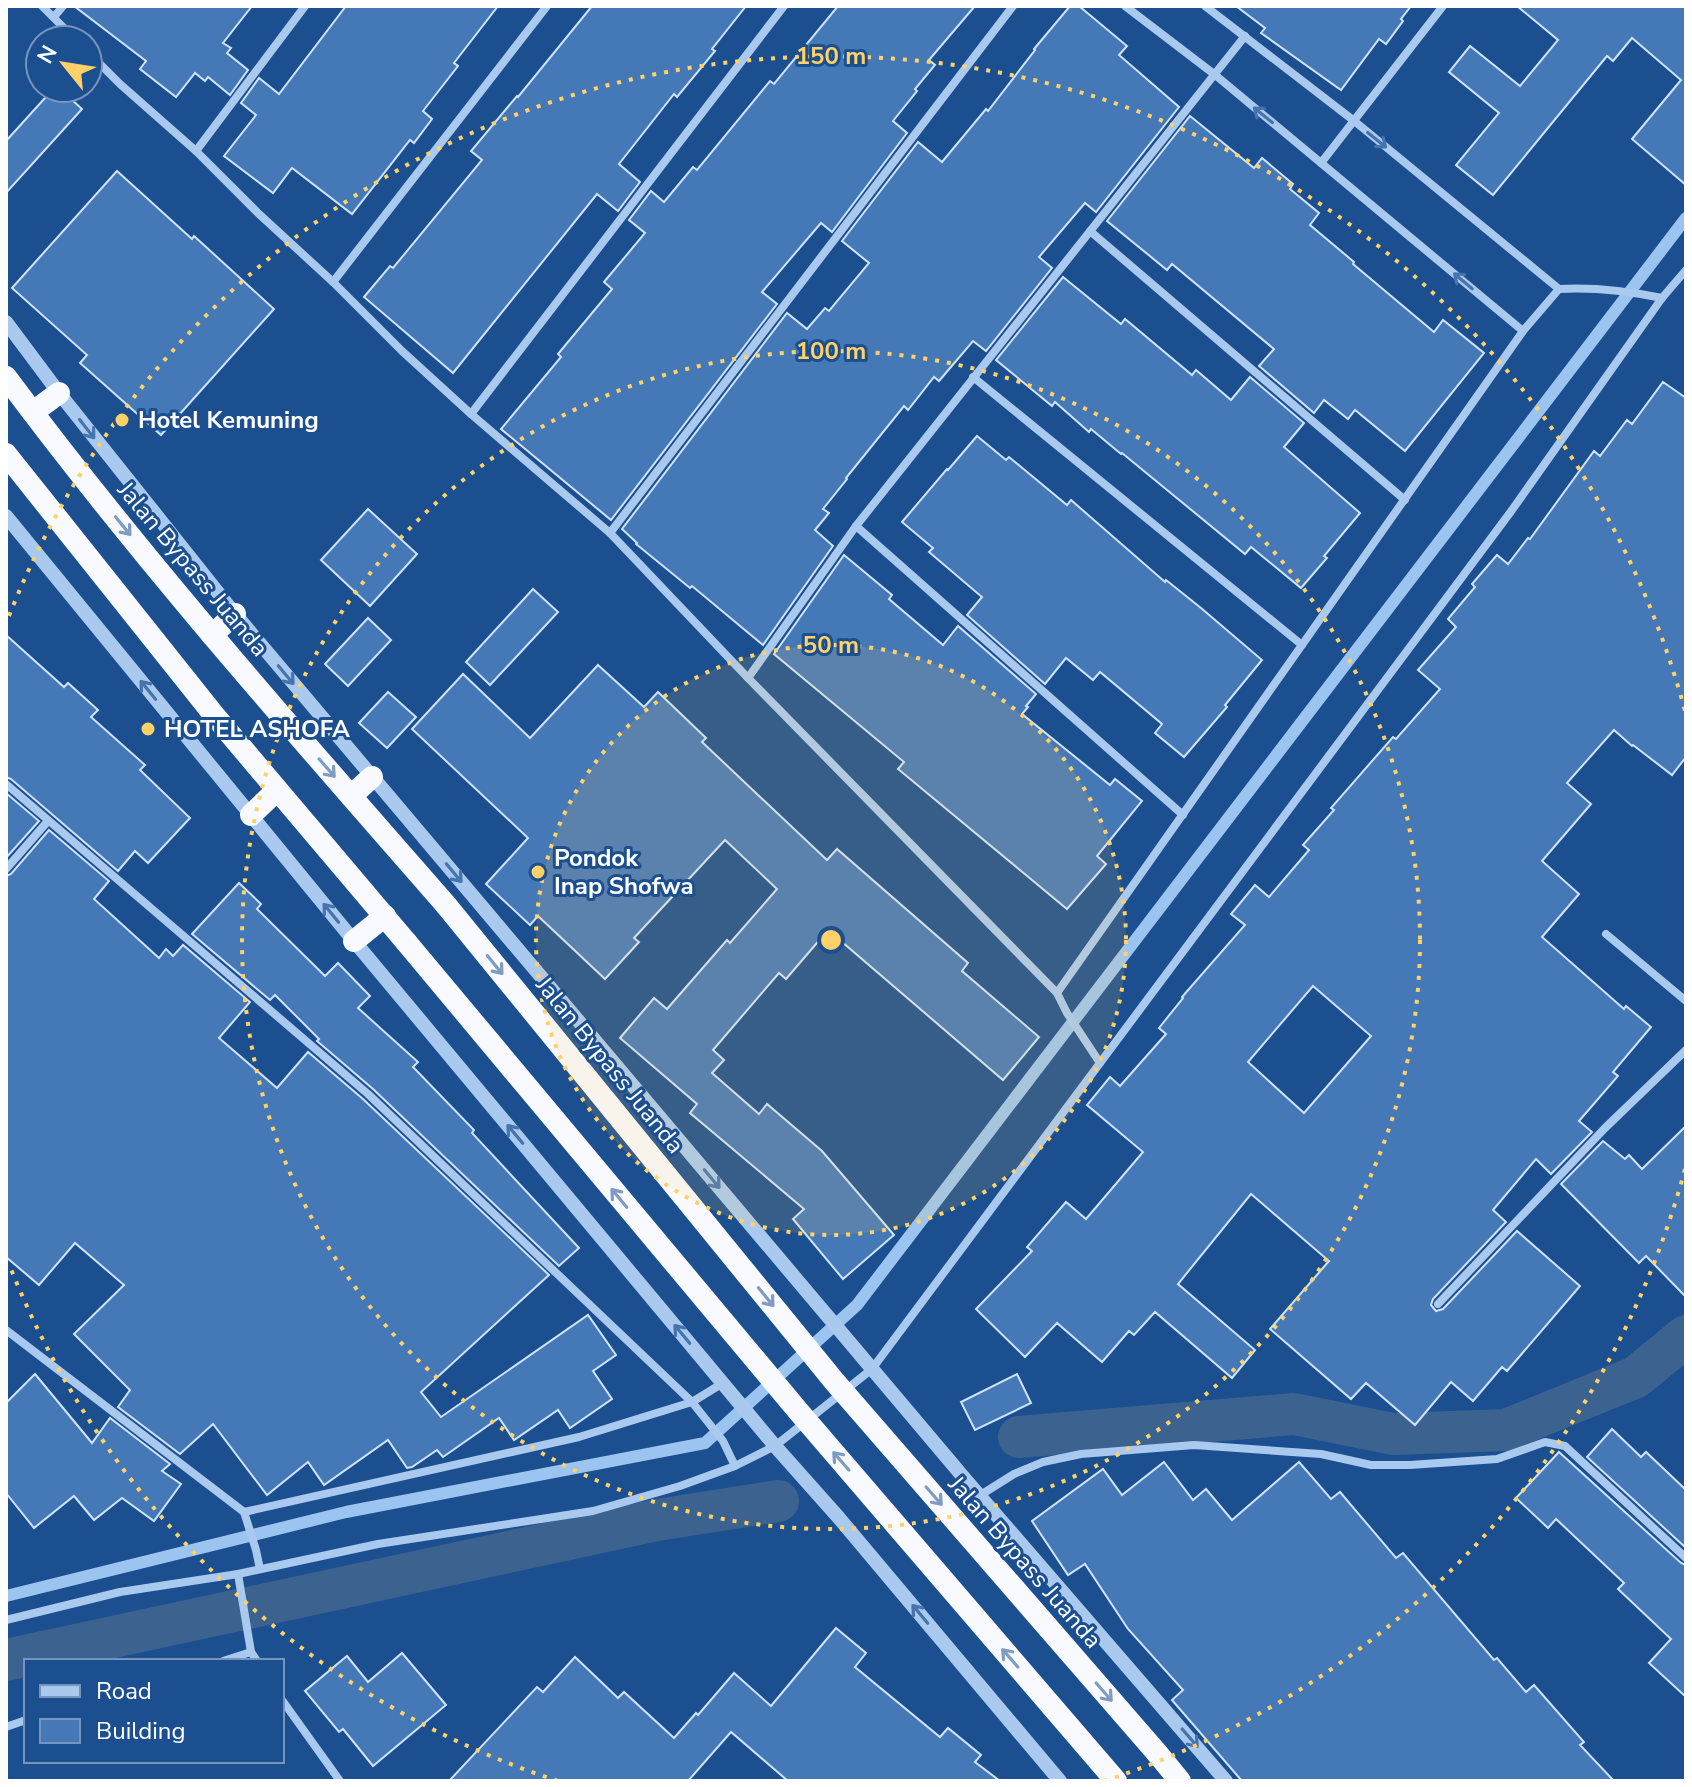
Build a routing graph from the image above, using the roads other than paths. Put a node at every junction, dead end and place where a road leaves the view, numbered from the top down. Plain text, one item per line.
1 (42, 6) edge
2 (63, 6) edge
3 (305, 6) edge
4 (547, 6) edge
5 (784, 6) edge
6 (1013, 6) edge
7 (1125, 6) edge
8 (1205, 6) edge
9 (1443, 6) edge
10 (54, 17) junction
11 (61, 24) edge
12 (1245, 36) junction
13 (104, 68) edge
14 (1214, 74) junction
15 (1353, 120) junction
16 (196, 151) junction
17 (1321, 163) junction
18 (1090, 231) junction
19 (1686, 270) edge
20 (333, 282) junction
21 (1559, 289) junction
22 (1662, 298) junction
23 (6, 322) edge
24 (1523, 331) junction
25 (6, 377) edge
26 (973, 377) junction
27 (59, 393) junction
28 (33, 412) junction
29 (471, 414) junction
30 (6, 454) edge
31 (1405, 500) junction
32 (6, 516) edge
33 (856, 526) junction
34 (610, 533) junction
35 (235, 614) junction
36 (212, 635) junction
37 (1302, 645) junction
38 (748, 678) junction
39 (372, 777) junction
40 (6, 784) edge
41 (277, 790) junction
42 (351, 796) junction
43 (251, 815) junction
44 (1183, 815) junction
45 (48, 821) junction
46 (6, 869) edge
47 (385, 916) junction
48 (1606, 934) dead end
49 (354, 941) junction
50 (1057, 993) junction
51 (1686, 1001) edge
52 (1686, 1050) edge
53 (1100, 1063) junction
54 (1438, 1304) dead end
55 (6, 1330) edge
56 (872, 1369) junction
57 (728, 1388) junction
58 (692, 1402) junction
59 (775, 1446) junction
60 (735, 1466) junction
61 (979, 1496) junction
62 (245, 1516) junction
63 (1686, 1558) edge
64 (260, 1569) junction
65 (238, 1574) junction
66 (6, 1620) edge
67 (251, 1652) junction
68 (229, 1659) edge
69 (256, 1659) edge
70 (284, 1703) edge
71 (340, 1781) edge
72 (1060, 1781) edge
73 (1116, 1781) edge
74 (1180, 1781) edge
75 (1226, 1781) edge

1 - 10 street
2 - 10 street
3 - 16 street
4 - 20 street
5 - 29 street
6 - 34 street
7 - 14 street
8 - 12 street
9 - 15 street
10 - 11 street
12 - 14 street
12 - 15 street
13 - 16 street
17 -> 14 street
14 - 18 street
15 - 17 street
15 -> 21 street
16 - 20 street
24 -> 17 street
18 - 26 street
18 - 31 street
19 - 22 street
20 - 29 street
21 - 22 street
21 - 24 street
22 - 53 street
23 - 27 street
24 - 31 street
25 - 28 highway, Jalan Bypass Juanda
26 - 33 street
26 - 37 street
27 - 28 highway
27 -> 35 street
28 -> 36 highway, Jalan Bypass Juanda
29 - 34 street
30 - 41 highway
31 - 37 street
43 -> 32 street
33 - 38 street
33 - 44 street
34 - 38 street
35 - 36 highway
35 -> 39 street
36 -> 42 highway, Jalan Bypass Juanda
37 - 44 street
38 - 50 street
39 - 42 highway
39 -> 56 street
40 - 45 street
41 - 43 highway
41 - 47 highway
42 -> 74 highway, Jalan Bypass Juanda, bridge
49 -> 43 street
44 - 50 street
45 - 46 street
45 - 58 street
47 - 49 highway
73 -> 47 highway, bridge
48 - 51 street
57 -> 49 street
50 - 53 street
52 - 54 street
53 - 56 street
55 - 62 street
56 - 59 street
56 - 61 street
57 - 58 street
57 - 59 street
58 - 60 street
58 - 62 street
59 - 60 street
72 -> 59 street
60 - 64 street
61 - 63 street
61 -> 75 street
62 - 64 street
64 - 65 street
65 - 66 street
65 - 67 street
67 - 68 street
67 - 69 street
70 - 71 street

